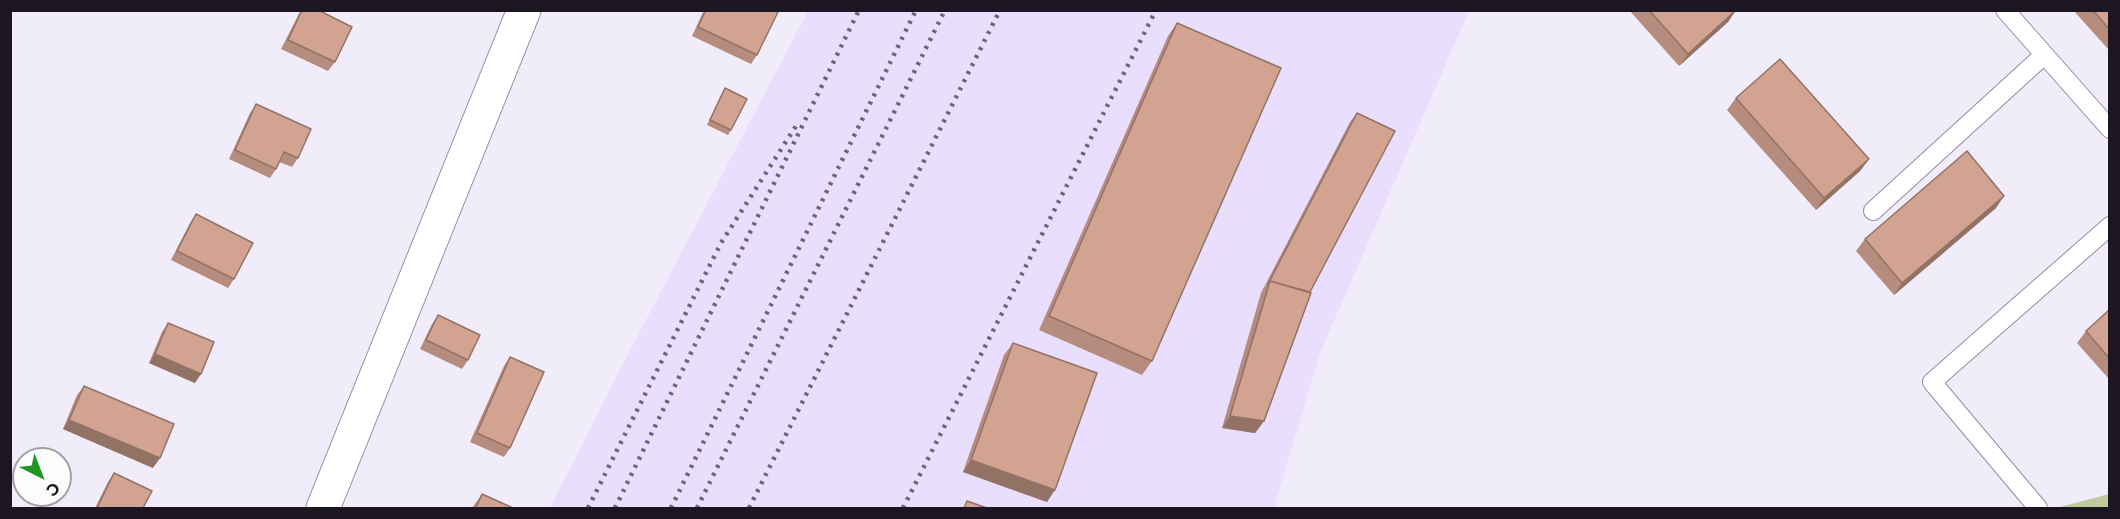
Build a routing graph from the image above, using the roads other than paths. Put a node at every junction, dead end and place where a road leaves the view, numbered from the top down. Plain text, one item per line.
1 (524, 10) edge
2 (2005, 10) edge
3 (2044, 55) junction
4 (2109, 129) edge
5 (1873, 211) dead end
6 (2109, 226) edge
7 (323, 508) edge
8 (2038, 508) edge

1 - 7 street
2 - 3 lane
3 - 4 lane
3 - 5 lane
6 - 8 lane

